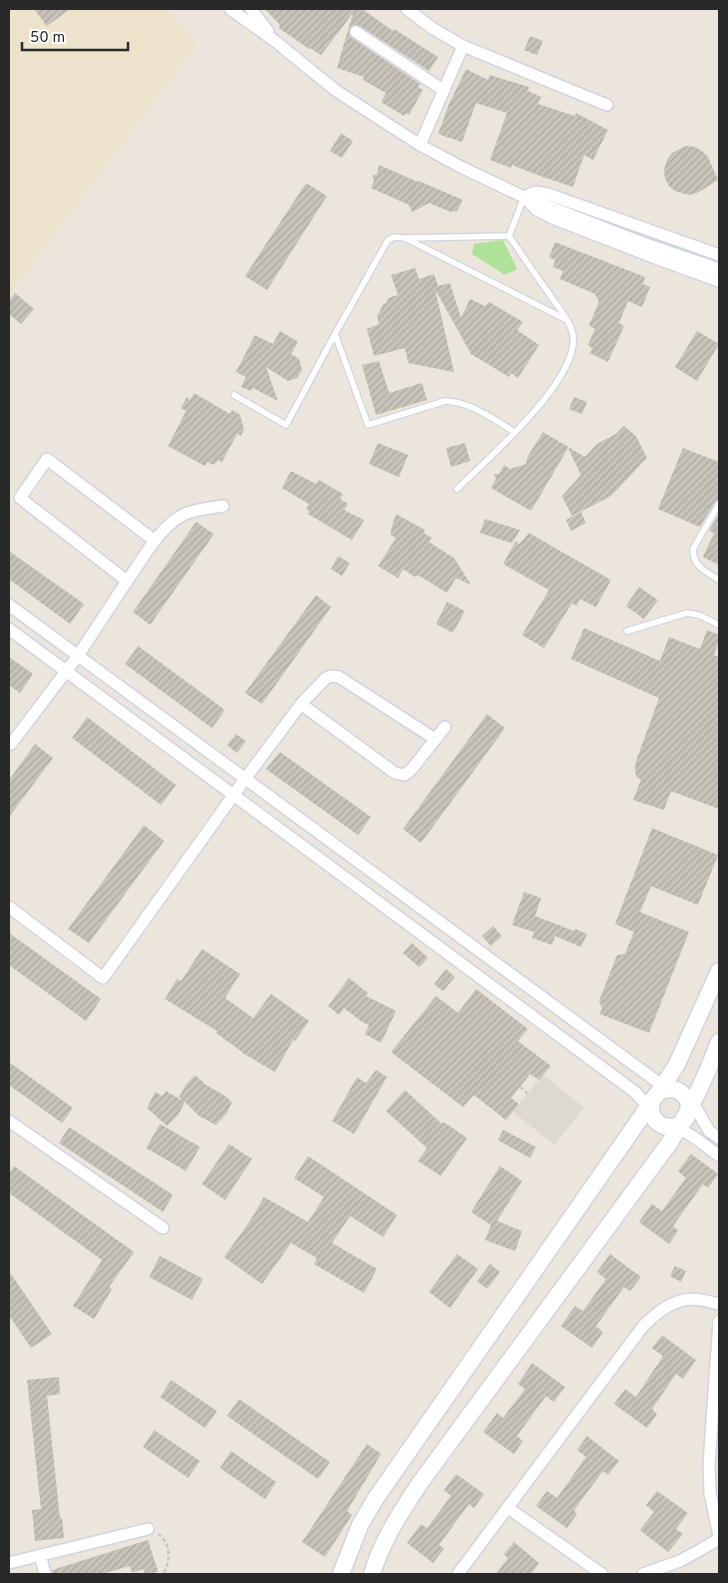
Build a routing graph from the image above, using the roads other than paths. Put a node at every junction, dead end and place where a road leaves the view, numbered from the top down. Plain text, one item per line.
1 (230, 9) edge
2 (251, 9) edge
3 (407, 9) edge
4 (356, 32) dead end
5 (275, 41) junction
6 (462, 46) junction
7 (443, 90) junction
8 (607, 106) dead end
9 (420, 145) junction
10 (524, 198) junction
11 (509, 236) junction
12 (401, 238) junction
13 (719, 255) edge
14 (719, 269) edge
15 (719, 281) edge
16 (567, 320) junction
17 (335, 334) junction
18 (234, 395) dead end
19 (515, 432) junction
20 (457, 489) dead end
21 (719, 504) edge
22 (223, 506) dead end
23 (155, 541) junction
24 (719, 580) edge
25 (128, 581) junction
26 (9, 606) edge
27 (719, 626) edge
28 (9, 629) edge
29 (627, 631) dead end
30 (77, 657) junction
31 (66, 671) junction
32 (302, 704) junction
33 (445, 727) dead end
34 (435, 739) junction
35 (11, 744) dead end
36 (245, 779) junction
37 (233, 796) junction
38 (9, 907) edge
39 (719, 971) edge
40 (719, 1042) edge
41 (669, 1106) junction
42 (9, 1121) edge
43 (719, 1138) edge
44 (719, 1156) edge
45 (163, 1228) dead end
46 (719, 1304) edge
47 (719, 1321) edge
48 (508, 1508) junction
49 (148, 1528) road end
50 (719, 1537) edge
51 (40, 1555) junction
52 (9, 1563) edge
53 (45, 1574) edge
54 (341, 1574) edge
55 (372, 1574) edge
56 (458, 1574) edge
57 (602, 1574) edge
58 (643, 1574) edge

1 - 5 street
2 - 5 street
3 - 6 street
4 - 7 street
5 - 9 street
6 - 7 street
6 - 8 street
7 - 9 street
9 - 10 street
10 - 11 lane
10 - 13 street
10 - 14 street
10 - 15 street
11 - 12 lane
11 - 16 lane
12 - 16 lane
12 - 17 lane
16 - 19 lane
17 - 18 lane
17 - 19 lane
19 - 20 lane
21 - 24 lane
22 - 23 street
23 - 25 street
23 - 25 street
25 - 30 street
26 - 30 street
27 - 29 lane
28 - 31 street
30 - 31 street
30 - 36 street
31 - 35 street
31 - 37 street
32 - 34 street
32 - 34 street
32 - 36 street
33 - 34 street
36 - 37 street
36 - 41 street
37 - 38 street
37 - 41 street
39 - 41 street
40 - 41 street
41 - 43 street
41 - 44 street
41 - 54 street
41 - 55 street
42 - 45 street
46 - 48 street
47 - 50 street
48 - 56 street
48 - 57 street
49 - 51 street
50 - 58 street
51 - 52 street
51 - 53 street

